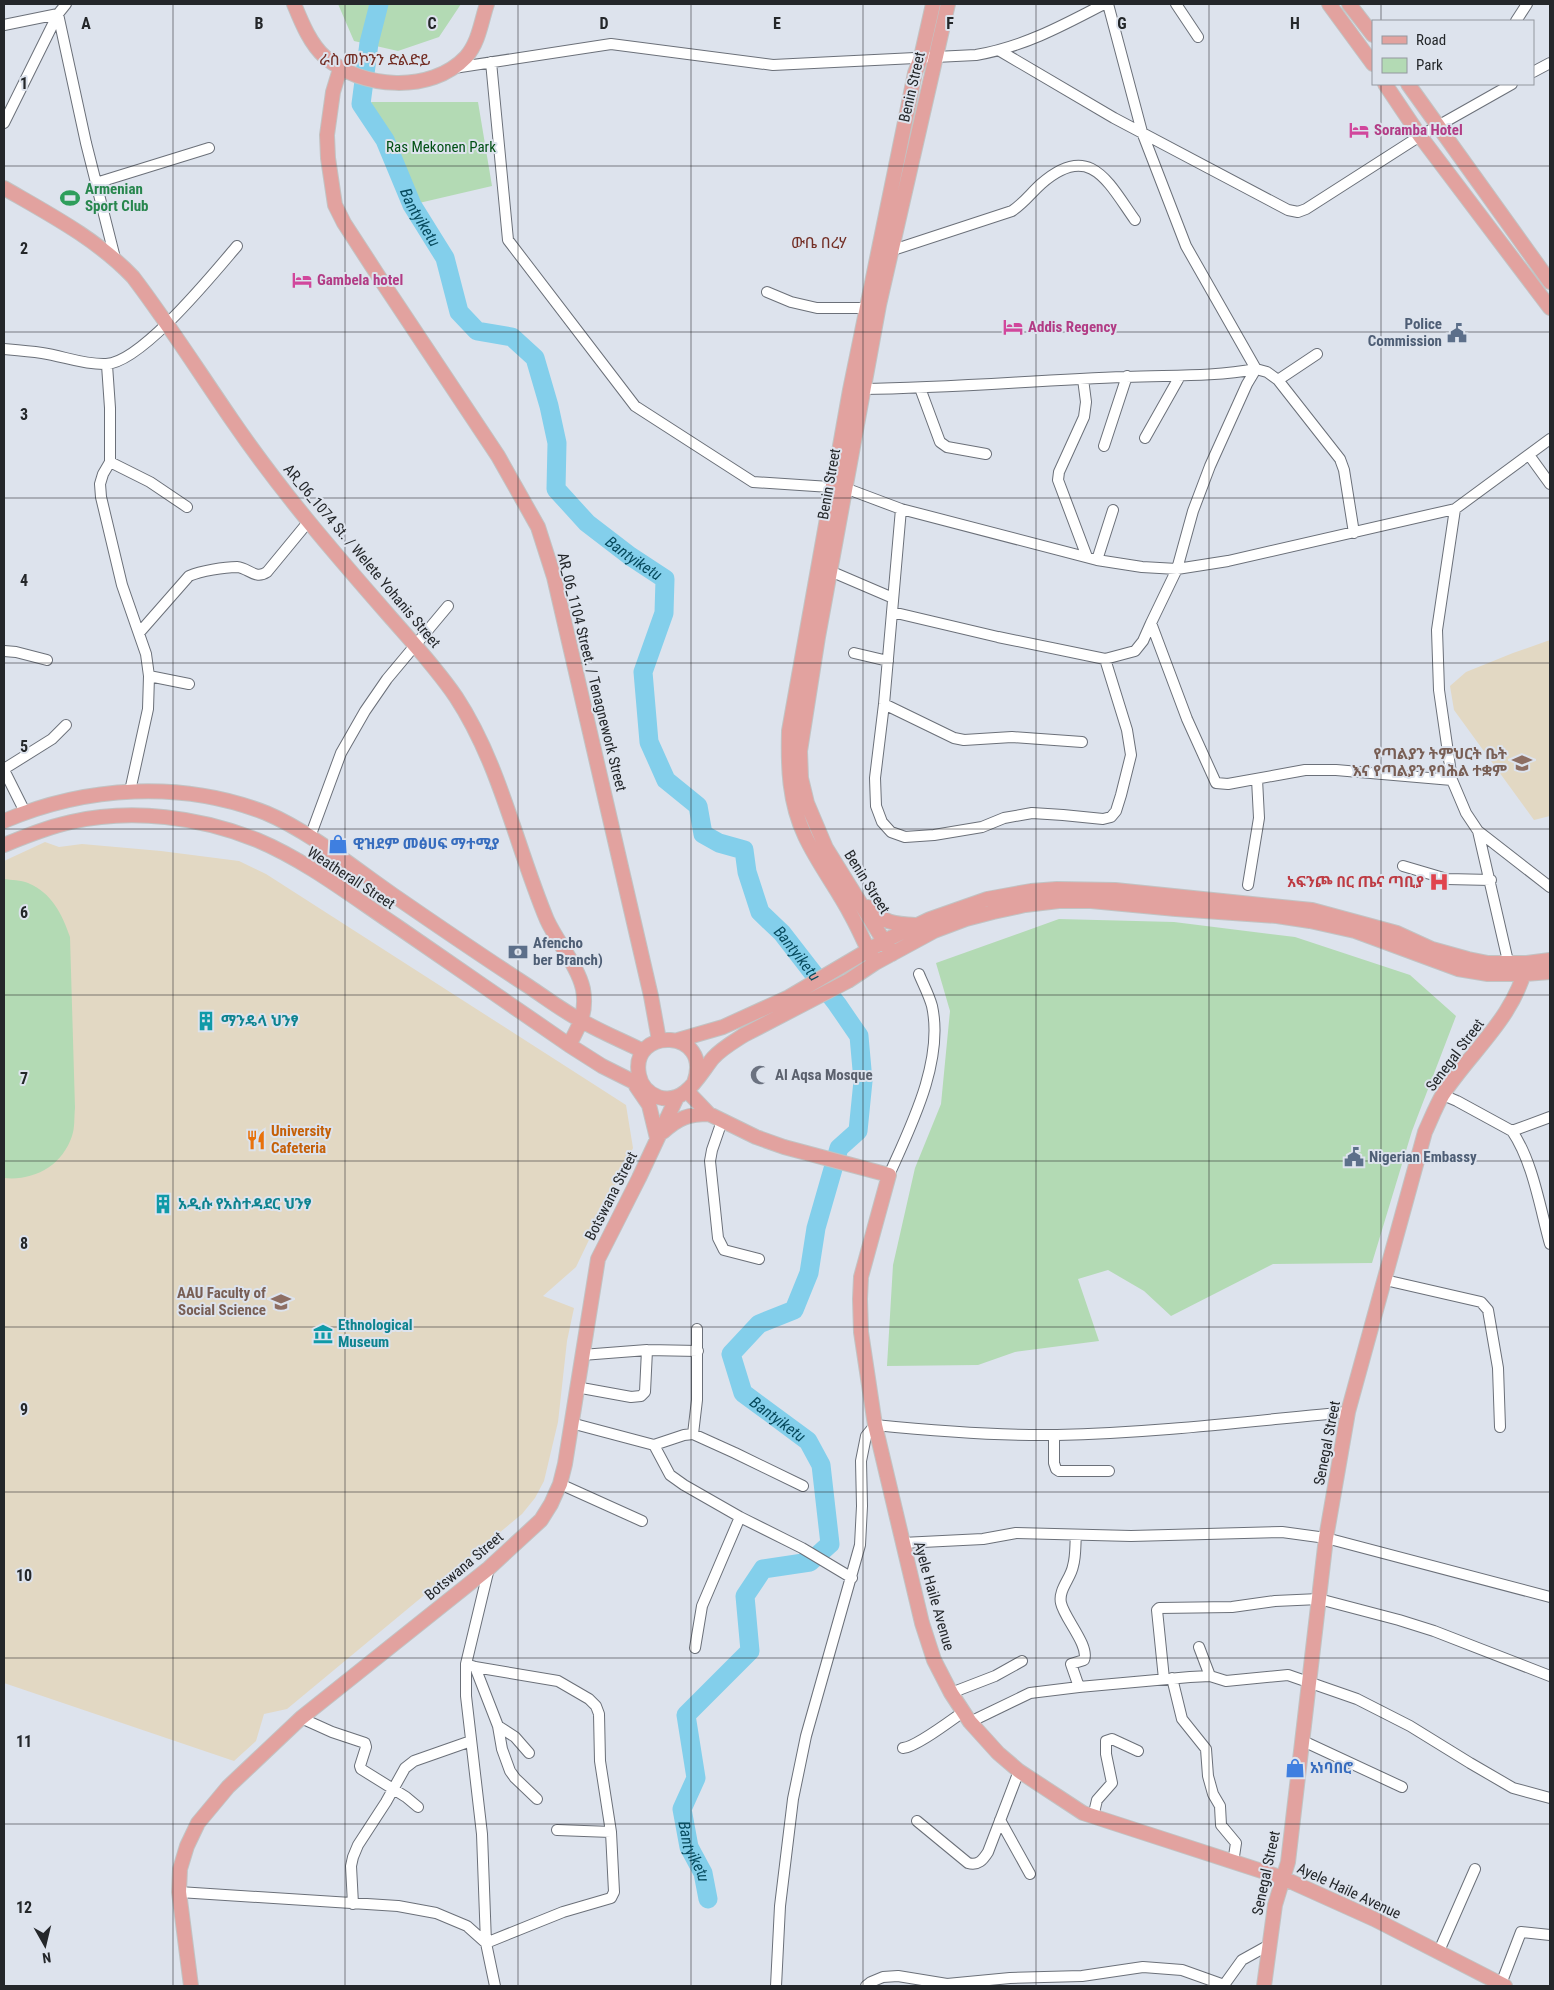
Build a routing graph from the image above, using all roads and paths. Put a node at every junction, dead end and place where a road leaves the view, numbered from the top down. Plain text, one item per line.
1 (66, 4) edge
2 (294, 4) edge
3 (933, 4) edge
4 (948, 4) edge
5 (1104, 4) edge
6 (1108, 4) edge
7 (1176, 4) edge
8 (1329, 4) edge
9 (1349, 4) edge
10 (1527, 4) edge
11 (489, 6) edge
12 (58, 14) junction
13 (1517, 20) edge
14 (4, 26) edge
15 (1372, 34) edge
16 (1198, 37) dead end
17 (1000, 51) junction
18 (921, 57) junction
19 (935, 58) junction
20 (491, 62) junction
21 (1372, 63) edge
22 (1550, 63) edge
23 (453, 68) junction
24 (342, 70) junction
25 (1534, 71) edge
26 (1387, 85) edge
27 (1409, 85) edge
28 (1510, 85) edge
29 (4, 123) edge
30 (1438, 126) junction
31 (1142, 132) junction
32 (1420, 136) junction
33 (210, 148) dead end
34 (96, 183) junction
35 (4, 188) edge
36 (1135, 220) dead end
37 (237, 246) dead end
38 (884, 252) junction
39 (115, 258) junction
40 (1550, 282) edge
41 (767, 292) dead end
42 (872, 306) junction
43 (1550, 308) edge
44 (167, 324) junction
45 (4, 349) edge
46 (1317, 354) dead end
47 (107, 365) junction
48 (1256, 369) junction
49 (1127, 376) junction
50 (1180, 376) junction
51 (1083, 379) junction
52 (1278, 380) junction
53 (920, 388) junction
54 (863, 389) junction
55 (1145, 438) dead end
56 (1550, 439) edge
57 (1104, 446) dead end
58 (986, 454) dead end
59 (1529, 456) junction
60 (110, 462) junction
61 (1550, 484) edge
62 (838, 488) junction
63 (187, 507) dead end
64 (902, 509) junction
65 (1455, 509) junction
66 (1113, 510) dead end
67 (309, 522) junction
68 (1354, 533) junction
69 (1086, 557) junction
70 (1097, 560) junction
71 (1177, 569) junction
72 (824, 570) junction
73 (893, 598) junction
74 (448, 606) dead end
75 (892, 612) junction
76 (1151, 623) junction
77 (139, 633) junction
78 (416, 646) junction
79 (4, 651) edge
80 (854, 653) dead end
81 (1105, 659) junction
82 (47, 660) dead end
83 (888, 661) junction
84 (149, 676) junction
85 (189, 684) dead end
86 (884, 704) junction
87 (66, 724) dead end
88 (1082, 742) dead end
89 (4, 770) edge
90 (1257, 779) junction
91 (1452, 780) junction
92 (130, 791) junction
93 (25, 812) junction
94 (4, 821) edge
95 (1478, 832) junction
96 (310, 837) junction
97 (4, 845) edge
98 (1403, 866) dead end
99 (1491, 880) junction
100 (1248, 885) dead end
101 (1550, 887) edge
102 (858, 898) junction
103 (852, 915) junction
104 (1311, 915) junction
105 (916, 926) junction
106 (884, 941) junction
107 (868, 951) junction
108 (892, 954) junction
109 (1550, 960) edge
110 (875, 963) junction
111 (846, 964) junction
112 (1518, 969) junction
113 (1550, 972) edge
114 (919, 974) dead end
115 (582, 1022) junction
116 (659, 1040) junction
117 (678, 1040) junction
118 (569, 1045) junction
119 (643, 1051) junction
120 (638, 1084) junction
121 (686, 1090) junction
122 (1443, 1095) junction
123 (709, 1114) junction
124 (1550, 1116) edge
125 (722, 1121) junction
126 (1512, 1131) junction
127 (657, 1138) junction
128 (889, 1175) junction
129 (1550, 1244) edge
130 (759, 1259) dead end
131 (1385, 1280) junction
132 (697, 1329) dead end
133 (647, 1350) junction
134 (698, 1351) junction
135 (582, 1355) junction
136 (576, 1387) junction
137 (1348, 1412) junction
138 (571, 1423) junction
139 (875, 1425) junction
140 (1500, 1427) dead end
141 (693, 1434) junction
142 (1054, 1435) junction
143 (654, 1445) junction
144 (1109, 1471) dead end
145 (560, 1484) junction
146 (803, 1486) dead end
147 (740, 1517) junction
148 (642, 1521) dead end
149 (1076, 1535) junction
150 (1326, 1538) junction
151 (902, 1542) junction
152 (489, 1568) junction
153 (852, 1578) junction
154 (1550, 1597) edge
155 (1319, 1599) junction
156 (1199, 1647) dead end
157 (695, 1648) dead end
158 (1022, 1661) dead end
159 (471, 1666) junction
160 (1210, 1676) junction
161 (1550, 1676) edge
162 (1168, 1679) junction
163 (1310, 1681) junction
164 (1079, 1687) junction
165 (951, 1693) junction
166 (967, 1717) junction
167 (301, 1718) junction
168 (498, 1726) junction
169 (471, 1741) junction
170 (1302, 1741) junction
171 (903, 1748) dead end
172 (1138, 1751) dead end
173 (529, 1753) dead end
174 (1019, 1771) junction
175 (1402, 1787) dead end
176 (392, 1788) junction
177 (1550, 1798) edge
178 (537, 1799) dead end
179 (418, 1807) dead end
180 (1093, 1817) junction
181 (917, 1820) dead end
182 (1000, 1820) junction
183 (557, 1830) dead end
184 (611, 1832) junction
185 (1233, 1863) junction
186 (1475, 1869) dead end
187 (1030, 1874) dead end
188 (1282, 1878) junction
189 (179, 1892) junction
190 (353, 1904) junction
191 (1550, 1935) edge
192 (486, 1943) junction
193 (1269, 1945) junction
194 (1439, 1951) junction
195 (947, 1985) edge
196 (1503, 1985) edge
197 (190, 1986) edge
198 (495, 1986) edge
199 (776, 1986) edge
200 (866, 1986) edge
201 (1223, 1986) edge
202 (1264, 1986) edge

1 - 12 street
2 - 24 main road
3 - 18 main road, Benin Street
4 - 19 main road, Benin Street
5 - 17 street
6 - 31 street
7 - 16 street
8 - 21 main road
9 - 15 main road
10 - 13 street
11 - 23 main road
12 - 14 street
12 - 29 street
12 - 34 street
17 - 19 street
17 - 31 street
18 - 19 street
18 - 20 street
18 - 38 main road, Benin Street
19 - 38 main road, Benin Street
20 - 23 street
20 - 62 street
22 - 25 street
23 - 24 main road
24 - 116 main road, AR_06_1104 Street. / Tenagnework Street
26 - 32 main road
27 - 30 main road
28 - 30 street
30 - 32 street
30 - 40 main road
31 - 32 street
31 - 48 street
32 - 43 main road
33 - 34 street
34 - 39 street
35 - 39 main road, AR_06_1074 St. / Welete Yohanis Street
36 - 38 street
37 - 44 street
38 - 42 main road, Benin Street
39 - 44 main road, AR_06_1074 St. / Welete Yohanis Street
41 - 42 street
42 - 54 main road, Benin Street
42 - 62 main road, Benin Street
44 - 47 street
44 - 67 main road, AR_06_1074 St. / Welete Yohanis Street
45 - 47 street
46 - 52 street
47 - 60 street
48 - 50 street
48 - 52 street
48 - 71 street
49 - 50 street
49 - 51 street
49 - 57 street
50 - 55 street
51 - 53 street
51 - 69 street
52 - 68 street
53 - 54 street
53 - 58 street
54 - 62 main road, Benin Street
56 - 59 street
59 - 61 street
59 - 65 street
60 - 63 street
60 - 77 street
62 - 64 street
62 - 72 main road, Benin Street
64 - 69 street
64 - 73 street
65 - 68 street
65 - 91 street
66 - 70 street
67 - 77 street
67 - 78 main road, AR_06_1074 St. / Welete Yohanis Street
68 - 71 street
69 - 70 street
70 - 71 street
71 - 76 street
72 - 73 street
72 - 102 main road, Benin Street
72 - 103 main road, Benin Street
73 - 75 street
74 - 78 street
75 - 81 street
75 - 83 street
76 - 81 street
76 - 90 street
77 - 84 street
78 - 96 street
78 - 115 main road, AR_06_1074 St. / Welete Yohanis Street
79 - 82 street
80 - 83 street
81 - 86 street
83 - 86 street
84 - 85 street
84 - 92 street
86 - 88 street
87 - 89 street
89 - 93 street
90 - 91 street
90 - 100 street
91 - 95 street
92 - 93 main road
92 - 96 main road
93 - 94 main road
95 - 99 street
95 - 101 street
96 - 115 main road
97 - 118 main road, Weatherall Street
98 - 99 street
99 - 112 street
102 - 105 main road
102 - 106 main road, Benin Street
103 - 107 main road, Benin Street
103 - 111 main road
104 - 105 main road
104 - 108 main road
104 - 112 main road
105 - 106 main road
106 - 107 main road
106 - 108 main road, Benin Street
107 - 110 main road, Benin Street
107 - 111 main road
108 - 110 main road
109 - 112 main road
110 - 121 main road
111 - 117 main road
112 - 113 main road
112 - 122 main road, Senegal Street
114 - 128 street
115 - 118 main road
115 - 119 main road
116 - 117 main road
116 - 119 main road
117 - 121 main road
118 - 120 main road, Weatherall Street
119 - 120 main road
120 - 121 main road
120 - 127 main road
121 - 123 main road
121 - 127 main road, Botswana Street
122 - 126 street
122 - 131 main road, Senegal Street
123 - 125 main road
123 - 127 main road
124 - 126 street
125 - 128 main road
125 - 130 street
126 - 129 street
127 - 135 main road, Botswana Street
128 - 139 main road, Ayele Haile Avenue
131 - 137 main road, Senegal Street
131 - 140 street
132 - 134 street
133 - 134 street
133 - 135 street
133 - 136 street
134 - 141 street
135 - 136 main road, Botswana Street
136 - 138 main road, Botswana Street
137 - 142 street
137 - 150 main road, Senegal Street
138 - 143 street
138 - 145 main road, Botswana Street
139 - 142 street
139 - 151 main road, Ayele Haile Avenue
139 - 153 street
141 - 143 street
141 - 146 street
142 - 144 street
143 - 147 street
145 - 148 street
145 - 152 main road, Botswana Street
147 - 153 street
147 - 157 street
149 - 150 street
149 - 151 street
149 - 164 street
150 - 154 street
150 - 155 main road, Senegal Street
151 - 165 main road, Ayele Haile Avenue
152 - 159 street
152 - 167 main road, Botswana Street
153 - 199 street
155 - 161 street
155 - 162 street
155 - 163 main road, Senegal Street
156 - 160 street
158 - 165 street
159 - 168 street
159 - 169 street
159 - 184 street
160 - 162 street
160 - 163 street
162 - 164 street
162 - 185 street
163 - 170 main road, Senegal Street
163 - 177 street
164 - 166 street
165 - 166 main road, Ayele Haile Avenue
166 - 171 street
166 - 174 main road, Ayele Haile Avenue
167 - 176 street
167 - 189 main road, Botswana Street
168 - 173 street
168 - 178 street
169 - 176 street
169 - 192 street
170 - 175 street
170 - 188 main road, Senegal Street
172 - 180 street
174 - 180 main road, Ayele Haile Avenue
174 - 182 street
176 - 179 street
176 - 190 street
180 - 185 main road, Ayele Haile Avenue
181 - 182 street
182 - 187 street
183 - 184 street
184 - 192 street
185 - 188 main road, Ayele Haile Avenue
186 - 194 street
188 - 193 main road, Senegal Street
188 - 194 main road, Ayele Haile Avenue
189 - 190 street
189 - 197 main road, Botswana Street
190 - 192 street
191 - 196 street
192 - 198 street
193 - 201 street
193 - 202 main road, Senegal Street
194 - 196 main road, Ayele Haile Avenue
195 - 200 street
195 - 201 street

